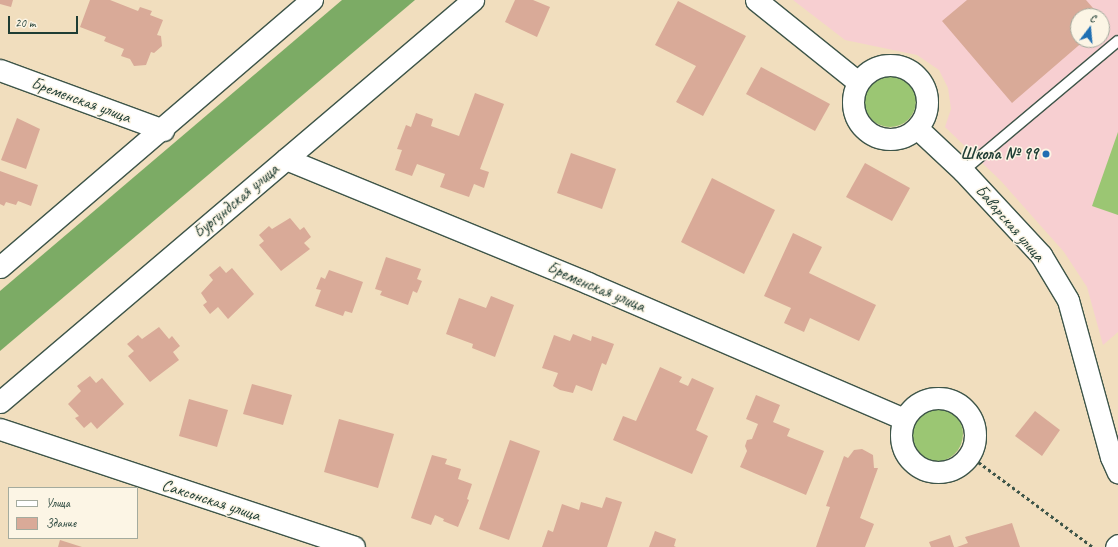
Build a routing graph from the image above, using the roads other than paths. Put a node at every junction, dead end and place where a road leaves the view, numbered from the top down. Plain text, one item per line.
1 (312, 0) edge
2 (473, 0) edge
3 (756, 0) edge
4 (1118, 41) edge
5 (0, 70) edge
6 (858, 82) junction
7 (917, 128) junction
8 (163, 130) junction
9 (286, 159) junction
10 (964, 171) junction
11 (0, 267) edge
12 (0, 402) edge
13 (904, 419) junction
14 (0, 429) edge
15 (1118, 474) edge
16 (354, 547) edge

1 - 8 street
2 - 9 street, Бургундская улица
3 - 6 street
4 - 10 lane
5 - 8 street, Бременская улица
6 - 7 street
6 - 7 street
7 - 10 street, Баварская улица
8 - 11 street
9 - 12 street, Бургундская улица
9 - 13 street, Бременская улица
10 - 15 street, Баварская улица
13 - 13 street
14 - 16 street, Саксонская улица

